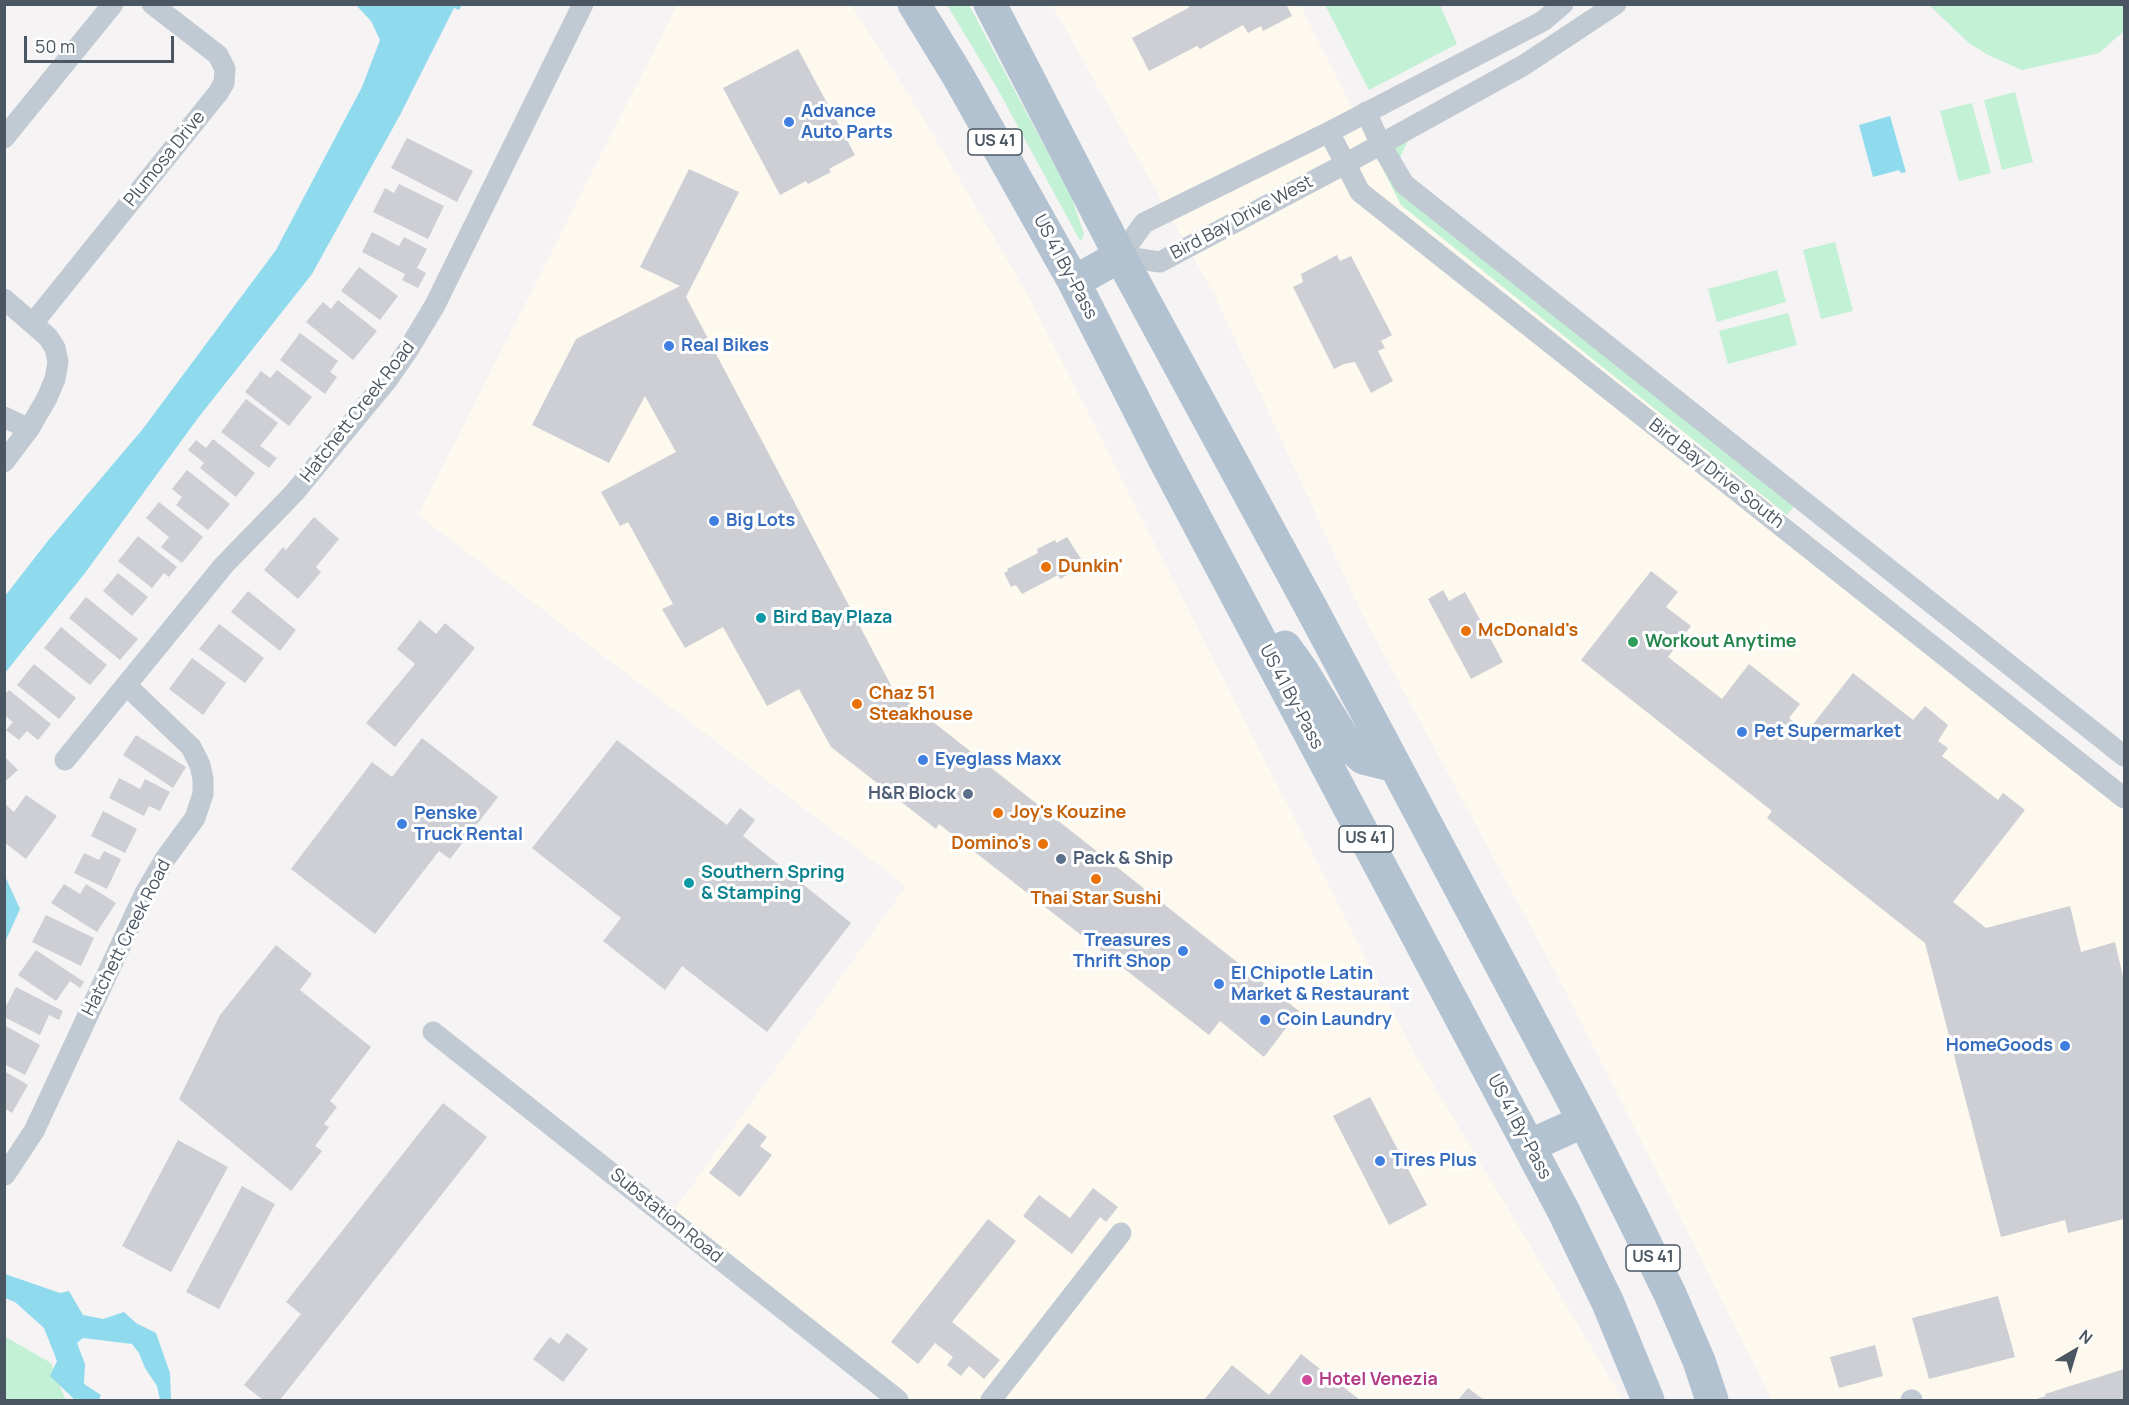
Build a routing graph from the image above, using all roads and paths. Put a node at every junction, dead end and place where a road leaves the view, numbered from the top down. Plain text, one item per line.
1 (113, 4) edge
2 (152, 4) edge
3 (583, 4) edge
4 (914, 4) edge
5 (990, 4) edge
6 (1563, 4) edge
7 (1616, 4) edge
8 (1366, 112) junction
9 (1329, 132) junction
10 (4, 138) edge
11 (1381, 145) junction
12 (1345, 164) junction
13 (1120, 256) junction
14 (1074, 282) junction
15 (4, 298) edge
16 (34, 322) junction
17 (4, 417) edge
18 (29, 429) junction
19 (4, 462) edge
20 (1911, 587) junction
21 (1235, 592) junction
22 (1891, 612) junction
23 (126, 685) junction
24 (2124, 756) edge
25 (65, 760) dead end
26 (1395, 766) junction
27 (2124, 798) edge
28 (433, 1032) dead end
29 (1584, 1121) junction
30 (1529, 1146) junction
31 (5, 1175) edge
32 (1121, 1233) dead end
33 (1617, 1324) junction
34 (898, 1401) edge
35 (991, 1401) edge
36 (1648, 1401) edge
37 (1670, 1401) edge
38 (1712, 1401) edge

1 - 10 street
2 - 16 street, Plumosa Drive
3 - 23 street, Hatchett Creek Road
4 - 14 main road, US 41 By-Pass / US 41
5 - 13 main road, US 41
6 - 8 street, Bird Bay Drive West
7 - 11 street, Bird Bay Drive West
8 - 9 street, Bird Bay Drive West
8 - 11 street, Bird Bay Drive South
9 - 12 street, Bird Bay Drive South
9 - 13 street, Bird Bay Drive West
11 - 12 street, Bird Bay Drive West
11 - 20 street, Bird Bay Drive South
12 - 13 street, Bird Bay Drive West
12 - 22 street, Bird Bay Drive South
13 - 14 main road
13 - 26 main road, US 41
14 - 21 main road, US 41 By-Pass / US 41
15 - 16 street
16 - 18 street
17 - 18 street
18 - 19 street
20 - 22 street
20 - 24 street, Bird Bay Drive South
21 - 26 main road
21 - 30 main road, US 41 By-Pass / US 41
22 - 27 street, Bird Bay Drive South
23 - 25 street, Hatchett Creek Road
23 - 31 street, Hatchett Creek Road
26 - 29 main road, US 41
28 - 34 street, Substation Road
29 - 30 main road
29 - 38 main road, US 41
30 - 33 main road, US 41 By-Pass / US 41
32 - 35 street
33 - 36 main road, US 41 By-Pass / US 41
33 - 37 main road

